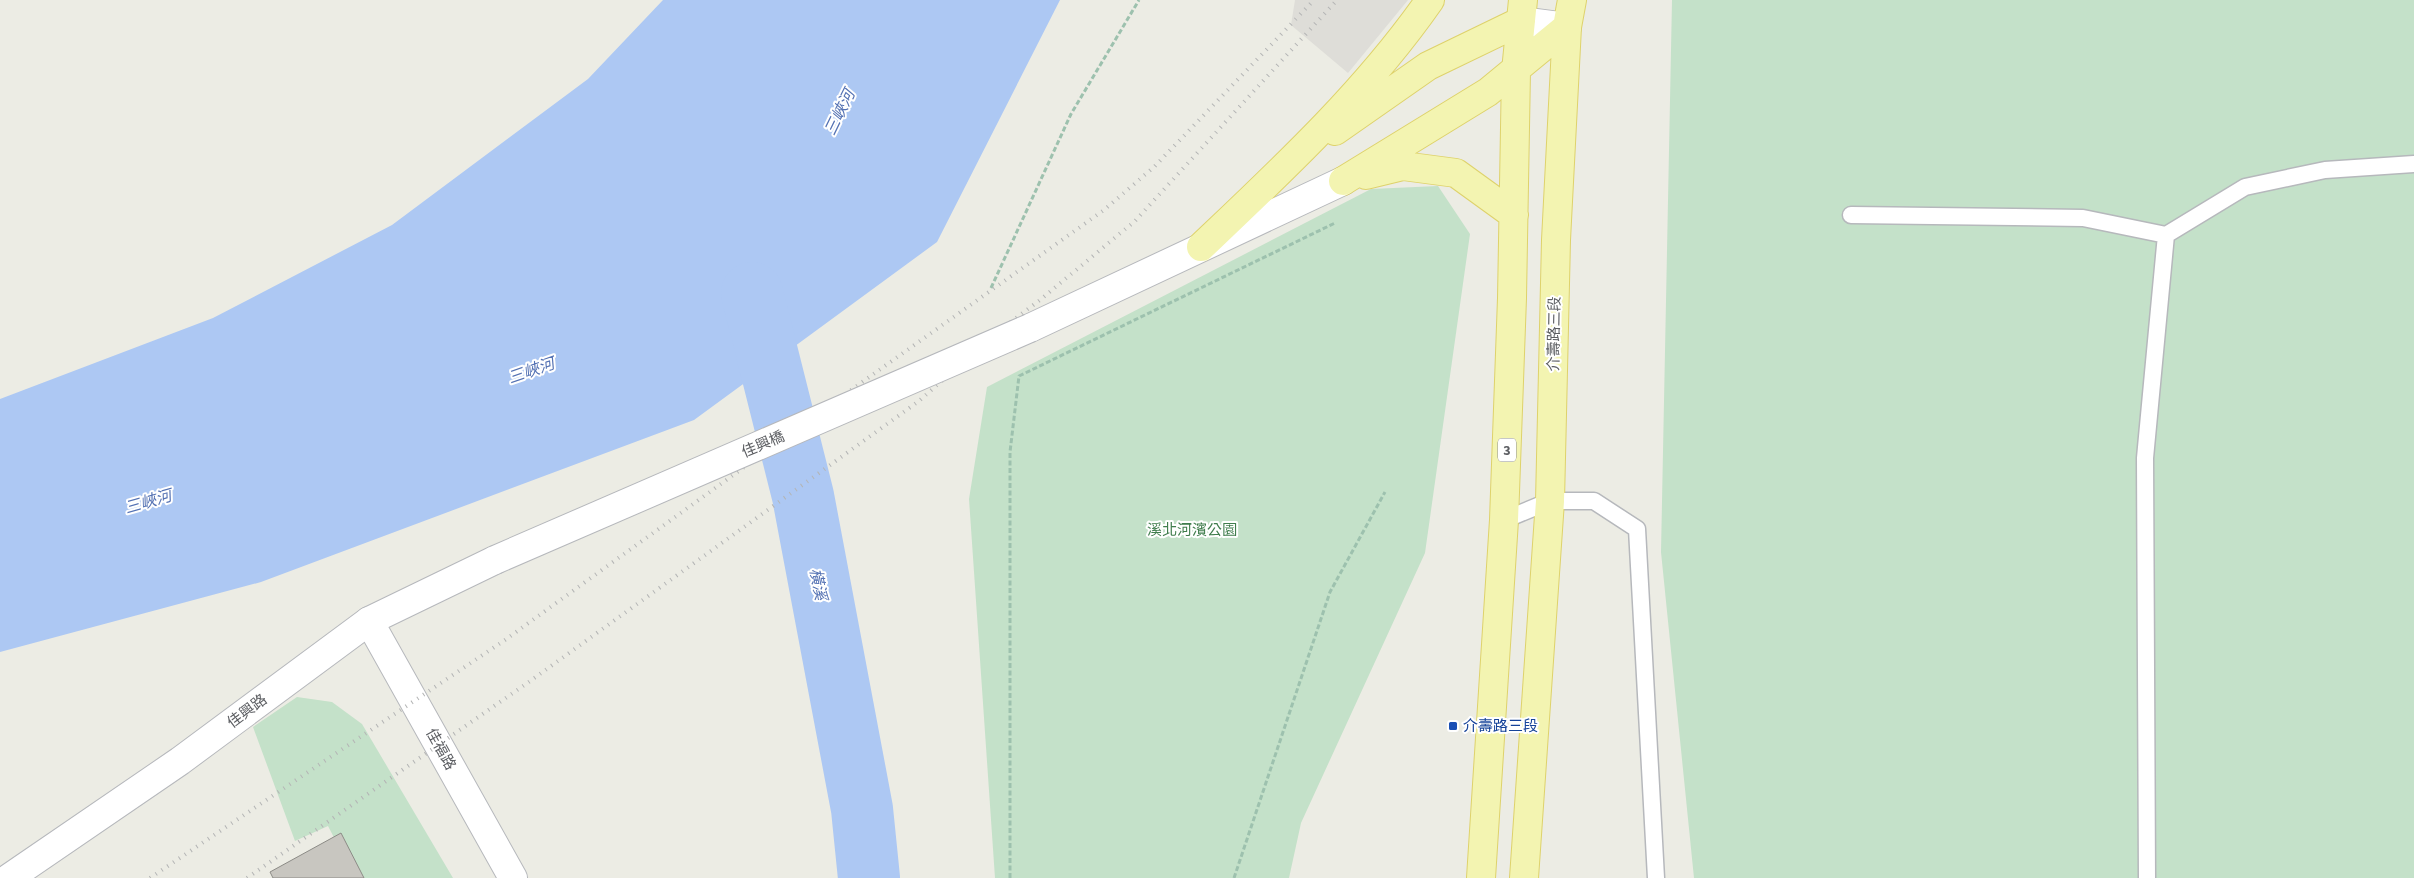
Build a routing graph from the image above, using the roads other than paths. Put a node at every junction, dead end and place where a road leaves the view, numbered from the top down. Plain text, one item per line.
1 (1430, 0) edge
2 (1572, 0) edge
3 (1522, 10) edge
4 (1567, 27) junction
5 (1516, 71) junction
6 (1293, 160) junction
7 (2414, 164) edge
8 (1343, 181) junction
9 (1514, 215) junction
10 (1851, 215) dead end
11 (2166, 235) junction
12 (1201, 247) junction
13 (1550, 501) junction
14 (1504, 520) junction
15 (495, 560) joint
16 (369, 621) junction
17 (9, 878) edge
18 (513, 878) edge
19 (1481, 878) edge
20 (1524, 878) edge
21 (1656, 878) edge
22 (2147, 878) edge

1 - 6 main road
2 - 4 main road, 介壽路三段
3 - 4 street
3 - 5 main road, 3
3 - 6 main road
4 - 5 main road
4 - 13 main road, 介壽路三段
5 - 8 main road
5 - 9 main road, 3
6 - 12 main road
7 - 11 lane
8 - 9 main road
8 - 12 street, 佳興橋
9 - 14 main road, 3
10 - 11 lane
11 - 22 lane
12 - 15 street, 佳興橋, bridge
13 - 14 lane
13 - 20 main road, 介壽路三段
13 - 21 lane
14 - 19 main road, 3
15 - 16 street, 佳興路
16 - 17 street, 佳興路
16 - 18 street, 佳福路

